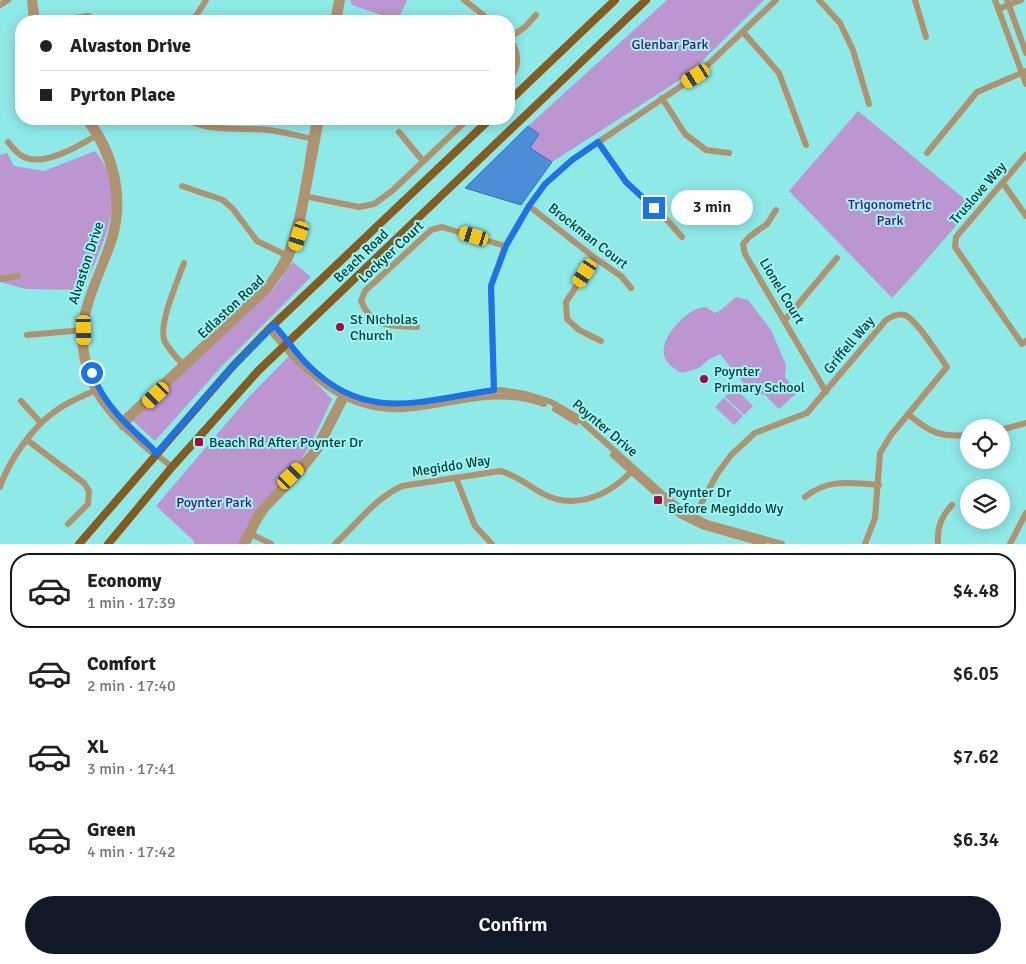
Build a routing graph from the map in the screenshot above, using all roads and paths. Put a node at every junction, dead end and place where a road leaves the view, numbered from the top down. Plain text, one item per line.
1 (8, 0) edge
2 (30, 0) edge
3 (34, 0) edge
4 (206, 0) edge
5 (337, 0) edge
6 (342, 0) edge
7 (464, 0) edge
8 (614, 0) edge
9 (646, 0) edge
10 (776, 0) edge
11 (819, 0) edge
12 (916, 0) edge
13 (995, 0) edge
14 (1021, 0) edge
15 (1008, 2) edge
16 (0, 5) edge
17 (998, 8) junction
18 (31, 15) edge
19 (36, 15) edge
20 (197, 15) edge
21 (334, 15) edge
22 (339, 15) edge
23 (483, 15) edge
24 (536, 16) dead end
25 (743, 32) junction
26 (515, 34) edge
27 (926, 37) dead end
28 (515, 47) edge
29 (1026, 53) edge
30 (515, 71) edge
31 (1024, 72) edge
32 (1026, 84) edge
33 (515, 95) edge
34 (662, 98) junction
35 (869, 104) dead end
36 (89, 125) edge
37 (93, 125) edge
38 (202, 125) edge
39 (315, 125) edge
40 (319, 125) edge
41 (462, 125) edge
42 (484, 125) edge
43 (399, 132) dead end
44 (97, 135) junction
45 (314, 139) junction
46 (8, 142) dead end
47 (598, 142) junction
48 (806, 144) dead end
49 (729, 153) dead end
50 (926, 153) dead end
51 (1026, 155) edge
52 (423, 161) junction
53 (1004, 183) junction
54 (182, 186) dead end
55 (304, 196) junction
56 (529, 206) junction
57 (776, 210) dead end
58 (1026, 216) edge
59 (682, 237) dead end
60 (506, 246) junction
61 (289, 256) junction
62 (595, 258) junction
63 (837, 258) dead end
64 (184, 263) dead end
65 (18, 276) dead end
66 (0, 279) edge
67 (630, 288) dead end
68 (785, 320) junction
69 (272, 327) junction
70 (417, 327) dead end
71 (82, 330) junction
72 (27, 336) dead end
73 (600, 341) dead end
74 (1026, 342) edge
75 (286, 344) junction
76 (184, 366) junction
77 (97, 390) junction
78 (826, 392) junction
79 (494, 393) junction
80 (344, 395) junction
81 (22, 402) dead end
82 (908, 414) junction
83 (41, 423) junction
84 (1026, 423) edge
85 (122, 424) junction
86 (1010, 427) edge
87 (960, 436) edge
88 (27, 440) junction
89 (156, 454) junction
90 (172, 467) junction
91 (633, 470) junction
92 (456, 478) junction
93 (878, 484) junction
94 (0, 487) edge
95 (805, 497) dead end
96 (952, 505) dead end
97 (1026, 513) edge
98 (693, 519) junction
99 (68, 524) dead end
100 (251, 534) junction
101 (778, 543) edge
102 (79, 544) edge
103 (108, 544) edge
104 (241, 544) edge
105 (247, 544) edge
106 (271, 544) edge
107 (335, 544) edge
108 (492, 544) edge
109 (764, 544) edge
110 (865, 544) edge
111 (938, 544) edge
112 (1010, 544) edge

1 - 16 street
2 - 18 street
3 - 19 street
4 - 20 street
5 - 21 street
6 - 22 street
7 - 23 street
8 - 33 main road
9 - 75 main road, Beach Road
10 - 25 street
11 - 35 street
12 - 27 street
13 - 17 street
14 - 15 street
15 - 17 street
15 - 29 street
17 - 31 street
24 - 26 street
25 - 34 street
25 - 48 street
28 - 30 street
31 - 32 street
31 - 50 street
34 - 47 street
34 - 49 street
36 - 44 street, Alvaston Drive
37 - 44 street, Alvaston Drive
38 - 45 street
39 - 45 street, Edlaston Road
40 - 45 street, Edlaston Road
41 - 52 street
42 - 69 main road, Beach Road
43 - 52 street
44 - 46 street
44 - 71 street, Alvaston Drive
45 - 55 street, Edlaston Road
47 - 56 street
47 - 59 street
51 - 53 street, Truslove Way
52 - 55 street
53 - 58 street
53 - 74 street, Truslove Way
54 - 61 street
55 - 61 street, Edlaston Road
56 - 60 street
56 - 62 street, Brockman Court
57 - 68 street, Lionel Court
60 - 70 street, Lockyer Court
60 - 79 street
61 - 76 street, Edlaston Road
62 - 67 street, Brockman Court
62 - 73 street
63 - 68 street
64 - 76 street
65 - 66 street
68 - 78 street, Lionel Court
69 - 75 street, Poynter Drive
69 - 89 main road, Beach Road
71 - 72 street
71 - 77 street, Alvaston Drive
75 - 80 street, Poynter Drive
75 - 90 main road, Beach Road
76 - 85 street, Edlaston Road
77 - 83 street
77 - 85 street, Alvaston Drive
78 - 82 street, Griffell Way
78 - 98 street, Griffell Way
79 - 80 street, Poynter Drive
79 - 91 street, Poynter Drive
80 - 100 street
80 - 104 street
81 - 83 street
82 - 87 street
82 - 93 street, Griffell Way
83 - 88 street
84 - 86 street
85 - 89 street, Alvaston Drive
88 - 94 street
88 - 99 street
89 - 90 street, Alvaston Drive
89 - 102 main road, Beach Road
90 - 103 main road, Beach Road
91 - 92 street, Megiddo Way
91 - 98 street, Poynter Drive
92 - 107 street, Megiddo Way
92 - 108 street
93 - 95 street
93 - 110 street, Griffell Way
96 - 111 street
97 - 112 street
98 - 101 street, Poynter Drive
98 - 109 street, Poynter Drive
100 - 105 street
100 - 106 street

